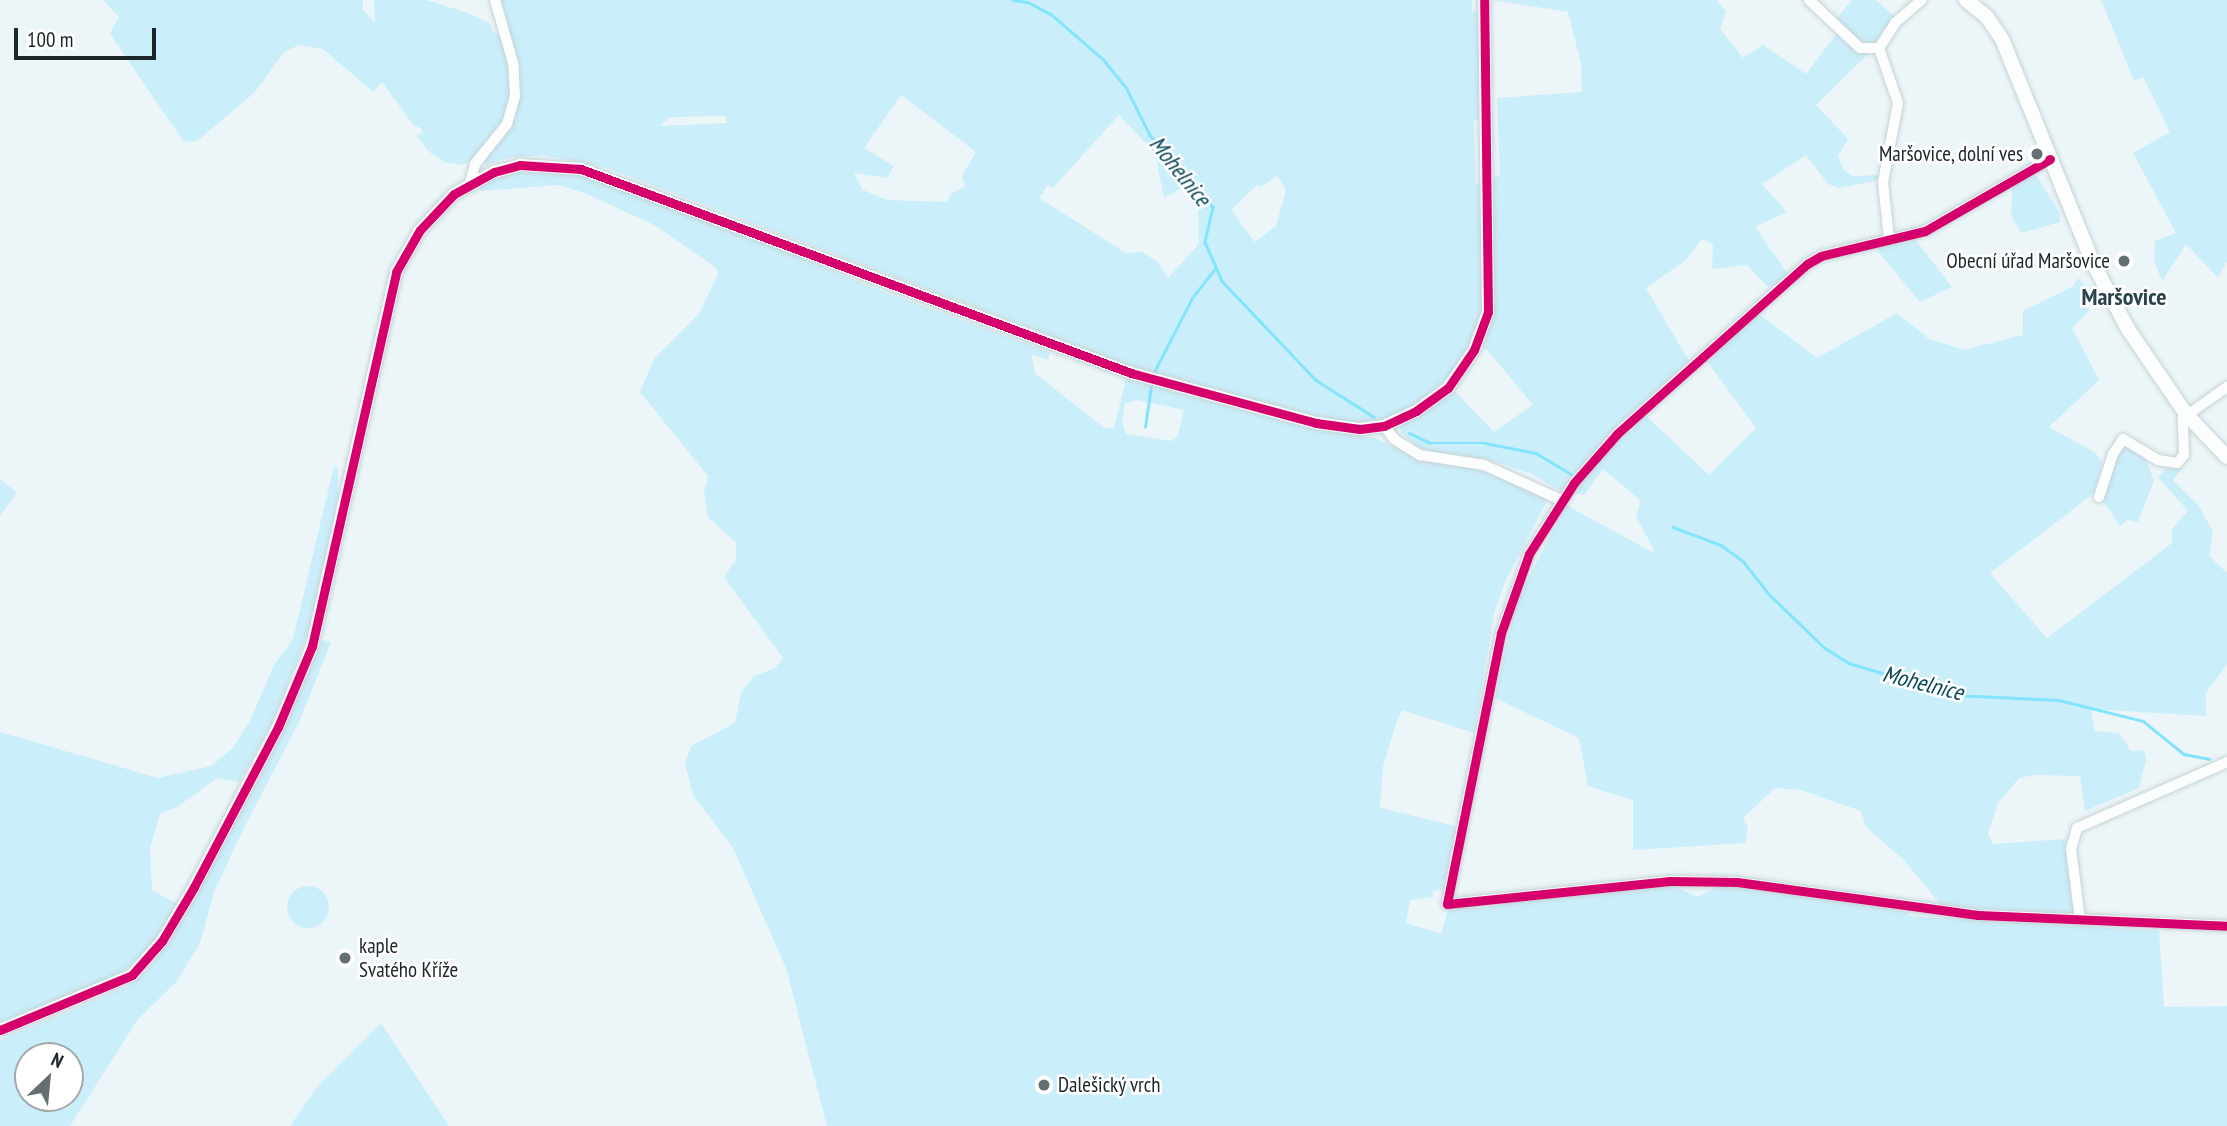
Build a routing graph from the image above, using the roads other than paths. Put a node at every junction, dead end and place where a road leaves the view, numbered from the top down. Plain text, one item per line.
1 (495, 0) edge
2 (1484, 0) edge
3 (1809, 0) edge
4 (1921, 0) edge
5 (1966, 0) edge
6 (1879, 48) junction
7 (2050, 159) junction
8 (470, 183) junction
9 (1889, 239) junction
10 (2227, 387) edge
11 (2186, 414) junction
12 (1384, 426) junction
13 (2227, 457) edge
14 (2099, 498) dead end
15 (1561, 499) junction
16 (2227, 762) edge
17 (2080, 919) junction
18 (2227, 926) edge
19 (0, 1030) edge

1 - 8 street
2 - 12 street
3 - 6 street
4 - 6 street
5 - 7 main road
6 - 9 street
7 - 9 street
7 - 11 main road
8 - 12 street
8 - 19 street
9 - 15 street
10 - 11 street
11 - 13 main road
11 - 14 street
12 - 15 street
15 - 17 street
16 - 17 street
17 - 18 street

